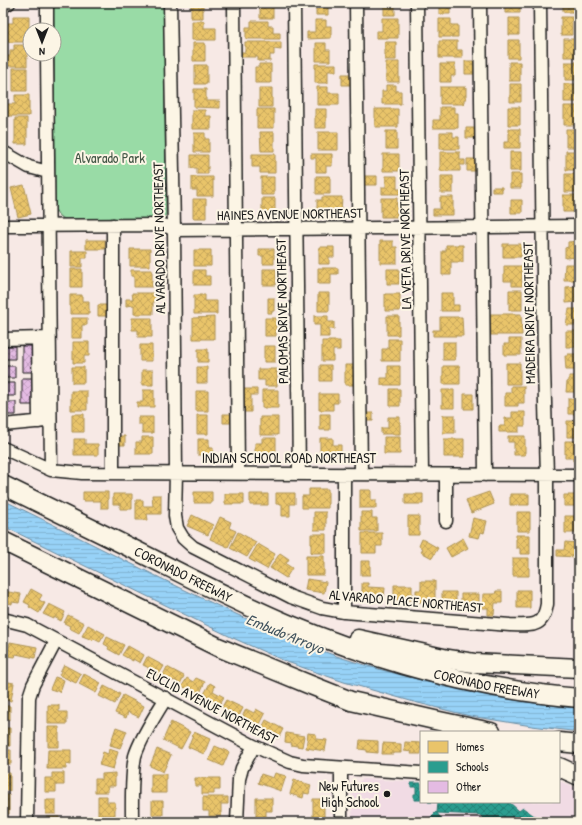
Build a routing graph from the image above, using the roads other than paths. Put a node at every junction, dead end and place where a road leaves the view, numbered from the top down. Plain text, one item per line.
1 (9, 3) edge
2 (47, 3) edge
3 (170, 3) edge
4 (234, 3) edge
5 (294, 3) edge
6 (356, 3) edge
7 (417, 3) edge
8 (480, 3) edge
9 (540, 3) edge
10 (3, 6) edge
11 (47, 22) edge
12 (47, 62) edge
13 (3, 152) edge
14 (48, 172) junction
15 (113, 225) junction
16 (3, 226) edge
17 (49, 226) junction
18 (542, 226) junction
19 (579, 226) edge
20 (482, 227) junction
21 (359, 228) junction
22 (420, 228) junction
23 (296, 229) junction
24 (174, 230) junction
25 (236, 230) junction
26 (3, 338) edge
27 (38, 338) junction
28 (51, 338) junction
29 (38, 371) junction
30 (51, 371) junction
31 (51, 421) junction
32 (39, 422) junction
33 (3, 425) edge
34 (3, 448) edge
35 (51, 470) junction
36 (238, 472) junction
37 (113, 473) junction
38 (176, 473) junction
39 (299, 474) junction
40 (344, 474) junction
41 (361, 474) junction
42 (422, 474) junction
43 (446, 475) junction
44 (485, 475) junction
45 (547, 475) junction
46 (579, 475) edge
47 (3, 485) edge
48 (446, 521) dead end
49 (3, 541) edge
50 (344, 612) junction
51 (3, 619) edge
52 (541, 621) joint
53 (288, 624) junction
54 (56, 641) junction
55 (579, 668) edge
56 (166, 698) junction
57 (579, 698) edge
58 (351, 701) junction
59 (431, 731) edge
60 (486, 731) edge
61 (560, 742) edge
62 (579, 744) edge
63 (254, 746) junction
64 (560, 767) edge
65 (341, 768) junction
66 (420, 772) edge
67 (579, 776) edge
68 (27, 822) edge
69 (132, 822) edge
70 (237, 822) edge
71 (341, 822) edge

1 - 10 street
2 - 11 street
3 - 24 street, ALVARADO DRIVE NORTHEAST
4 - 25 street
5 - 23 street, PALOMAS DRIVE NORTHEAST
6 - 21 street
7 - 22 street, LA VETA DRIVE NORTHEAST
8 - 20 street
9 - 18 street, MADEIRA DRIVE NORTHEAST
12 - 14 street
13 - 14 street
14 - 17 street
15 - 17 street, HAINES AVENUE NORTHEAST
15 - 24 street, HAINES AVENUE NORTHEAST
15 - 37 street
16 - 17 street, HAINES AVENUE NORTHEAST
17 - 28 street
18 - 19 street, HAINES AVENUE NORTHEAST
18 - 20 street, HAINES AVENUE NORTHEAST
18 - 45 street, MADEIRA DRIVE NORTHEAST
20 - 22 street, HAINES AVENUE NORTHEAST
20 - 44 street
21 - 22 street, HAINES AVENUE NORTHEAST
21 - 23 street, HAINES AVENUE NORTHEAST
21 - 41 street
22 - 42 street, LA VETA DRIVE NORTHEAST
23 - 25 street, HAINES AVENUE NORTHEAST
23 - 39 street, PALOMAS DRIVE NORTHEAST
24 - 25 street, HAINES AVENUE NORTHEAST
24 - 38 street, ALVARADO DRIVE NORTHEAST
25 - 36 street
26 - 27 street
27 - 28 street
27 - 29 street
28 - 30 street
29 - 30 street
29 - 32 street
30 - 31 street
31 - 32 street
31 - 35 street
32 - 33 street
34 - 35 street, INDIAN SCHOOL ROAD NORTHEAST
35 - 37 street, INDIAN SCHOOL ROAD NORTHEAST
36 - 38 street, INDIAN SCHOOL ROAD NORTHEAST
36 - 39 street, INDIAN SCHOOL ROAD NORTHEAST
37 - 38 street, INDIAN SCHOOL ROAD NORTHEAST
38 - 50 street, ALVARADO PLACE NORTHEAST
39 - 40 street, INDIAN SCHOOL ROAD NORTHEAST
40 - 41 street, INDIAN SCHOOL ROAD NORTHEAST
40 - 50 street
41 - 42 street, INDIAN SCHOOL ROAD NORTHEAST
42 - 43 street, INDIAN SCHOOL ROAD NORTHEAST
43 - 44 street, INDIAN SCHOOL ROAD NORTHEAST
43 - 48 street
44 - 45 street, INDIAN SCHOOL ROAD NORTHEAST
45 - 46 street, INDIAN SCHOOL ROAD NORTHEAST
45 - 52 street, MADEIRA DRIVE NORTHEAST
47 - 53 highway, CORONADO FREEWAY
49 - 58 highway
50 - 52 street, ALVARADO PLACE NORTHEAST
51 - 54 street, EUCLID AVENUE NORTHEAST
53 - 55 highway
53 - 57 highway, CORONADO FREEWAY
54 - 56 street, EUCLID AVENUE NORTHEAST
54 - 68 street
56 - 63 street, EUCLID AVENUE NORTHEAST
56 - 69 street
58 - 59 highway
58 - 60 highway
61 - 62 highway
63 - 65 street, EUCLID AVENUE NORTHEAST
63 - 70 street
64 - 67 highway
65 - 66 street, EUCLID AVENUE NORTHEAST
65 - 71 street

